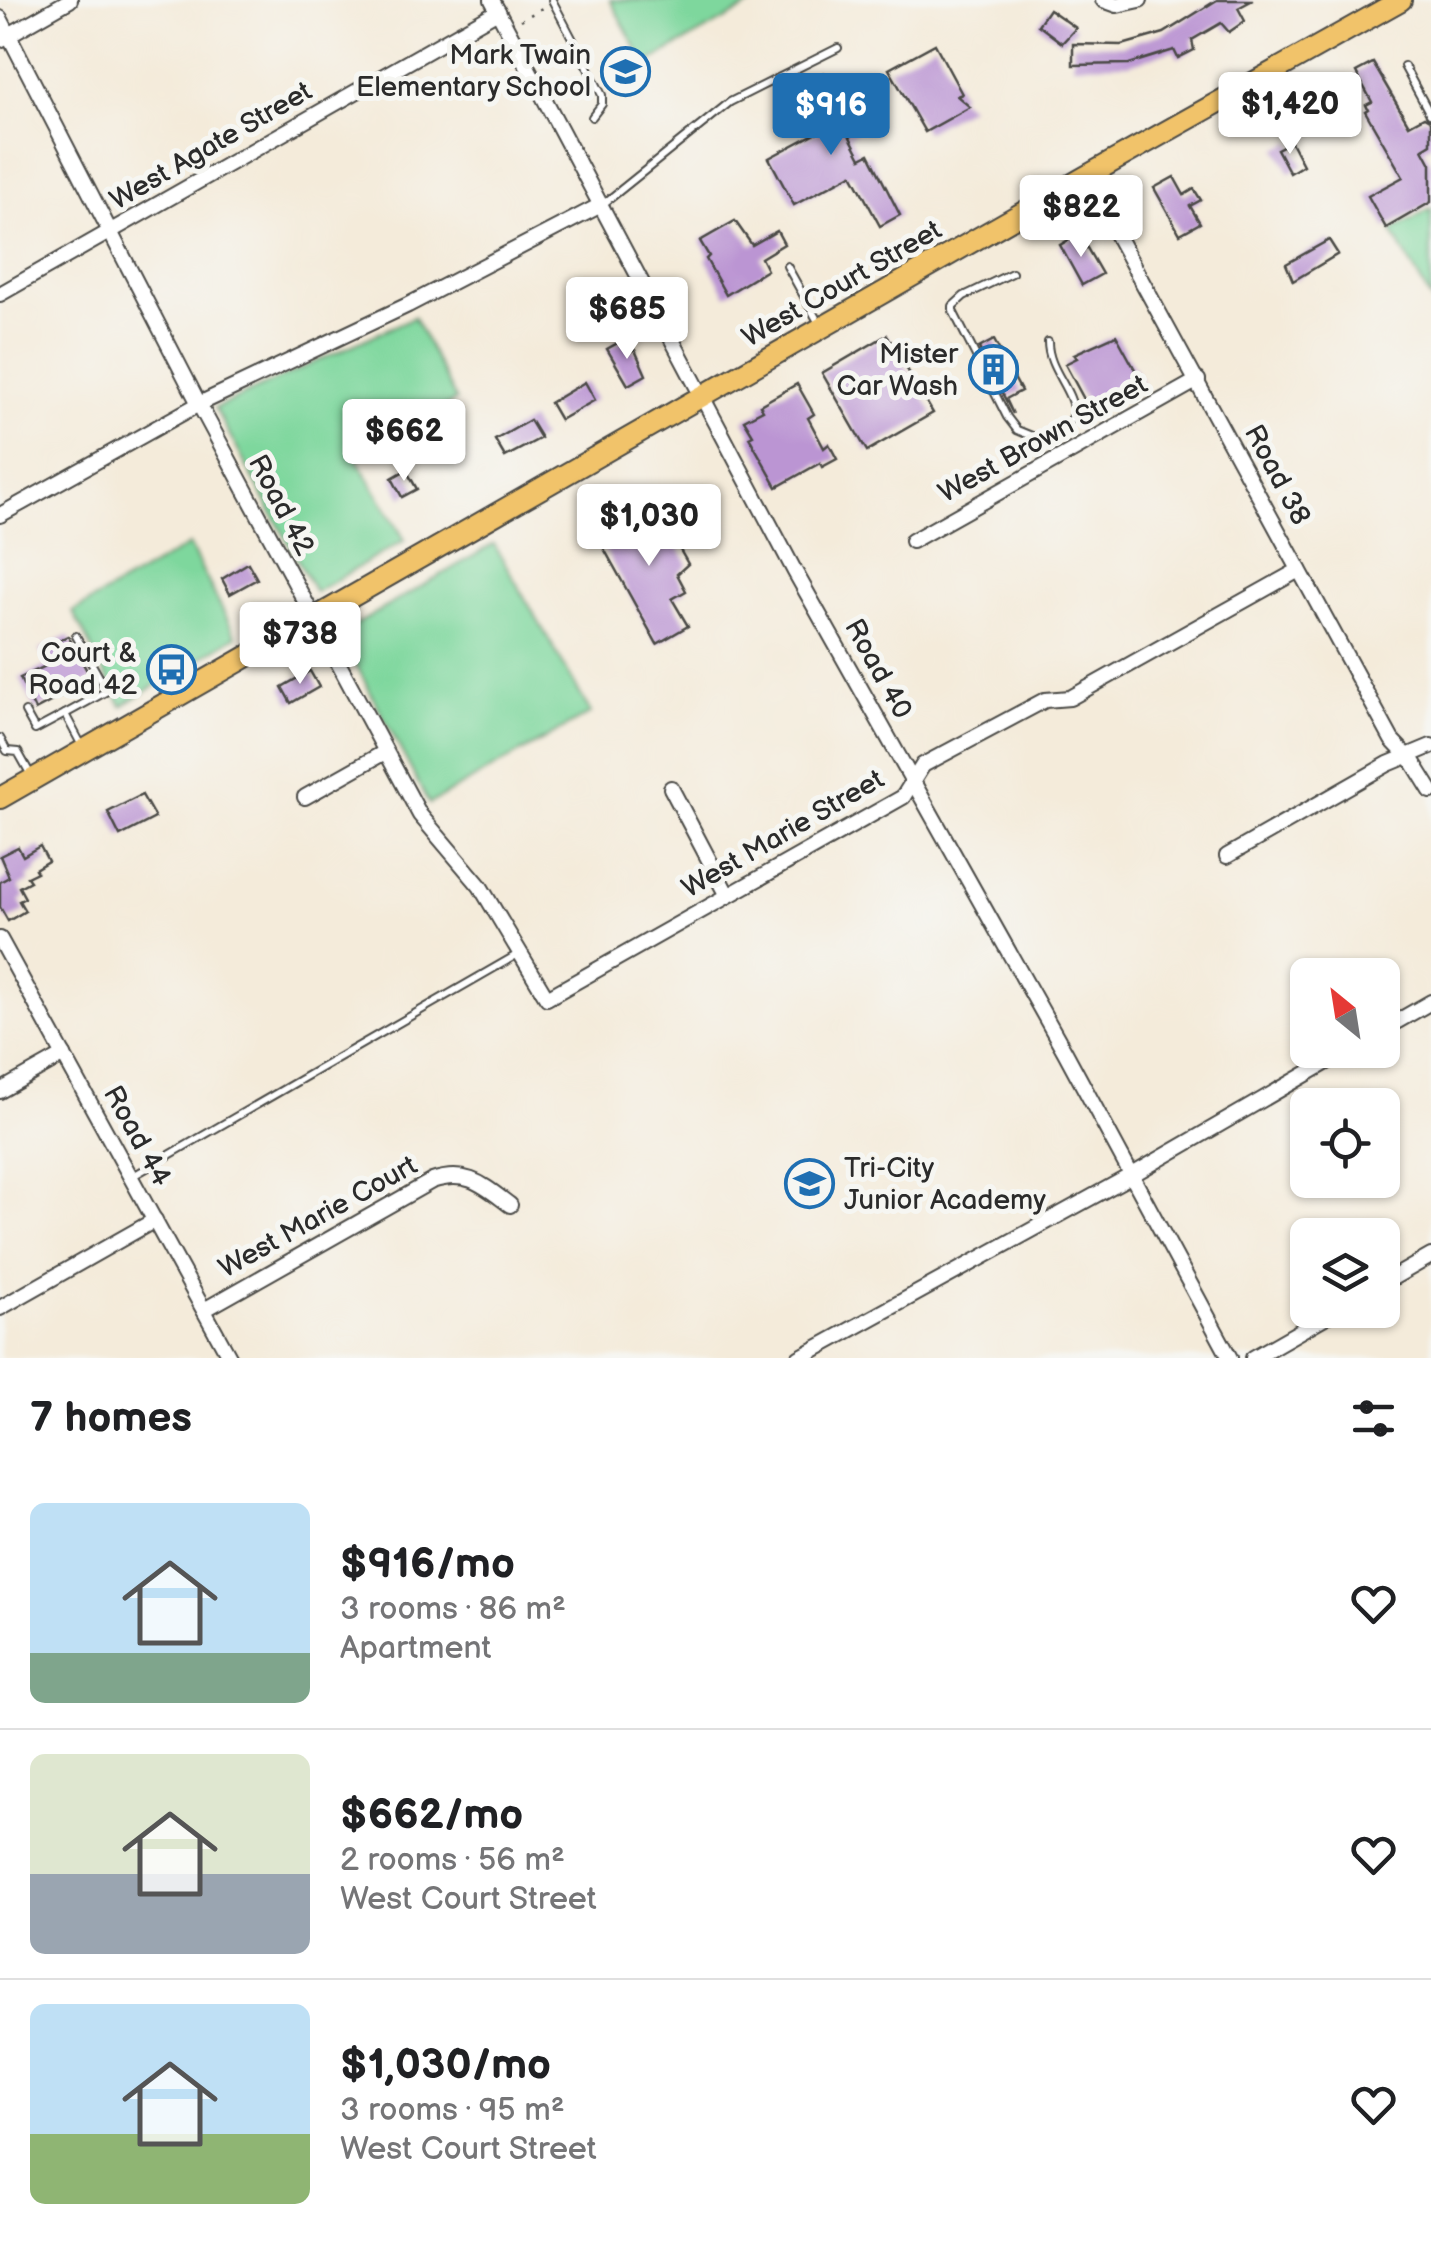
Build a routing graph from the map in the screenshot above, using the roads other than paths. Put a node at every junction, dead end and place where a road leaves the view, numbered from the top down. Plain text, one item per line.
1 (70, 0) edge
2 (1140, 0) edge
3 (1401, 0) edge
4 (553, 1) edge
5 (1106, 2) edge
6 (495, 6) edge
7 (0, 18) edge
8 (4, 37) edge
9 (838, 48) dead end
10 (1404, 66) dead end
11 (1430, 114) edge
12 (592, 118) dead end
13 (1085, 176) junction
14 (601, 205) junction
15 (109, 232) junction
16 (787, 266) dead end
17 (1012, 274) dead end
18 (0, 294) edge
19 (822, 328) junction
20 (1048, 342) dead end
21 (1198, 380) junction
22 (702, 396) junction
23 (199, 404) junction
24 (0, 515) edge
25 (912, 541) dead end
26 (1299, 570) junction
27 (315, 620) junction
28 (76, 636) dead end
29 (24, 712) dead end
30 (65, 714) junction
31 (0, 738) edge
32 (1431, 746) edge
33 (84, 750) junction
34 (386, 752) junction
35 (1406, 756) junction
36 (33, 779) junction
37 (913, 782) junction
38 (670, 788) dead end
39 (1431, 792) edge
40 (306, 797) dead end
41 (0, 798) edge
42 (1228, 856) dead end
43 (727, 894) junction
44 (0, 939) edge
45 (520, 953) junction
46 (547, 998) joint
47 (1431, 1002) edge
48 (1400, 1020) edge
49 (64, 1055) junction
50 (1317, 1068) edge
51 (0, 1092) edge
52 (1132, 1174) junction
53 (132, 1177) junction
54 (510, 1205) dead end
55 (156, 1220) junction
56 (1431, 1256) edge
57 (1400, 1274) edge
58 (0, 1308) edge
59 (204, 1310) junction
60 (1304, 1328) edge
61 (230, 1358) edge
62 (799, 1358) edge
63 (1230, 1358) edge
64 (1252, 1358) edge

1 - 8 street
2 - 5 street
3 - 13 main road, West Court Street
4 - 12 lane
6 - 14 street, Road 40
6 - 15 street, West Agate Street
7 - 8 street, Road 42
8 - 15 street, Road 42
9 - 14 lane
10 - 11 lane
13 - 19 main road, West Court Street
13 - 21 street, Road 38
14 - 22 street, Road 40
14 - 23 street
15 - 18 street, West Agate Street
15 - 23 street, Road 42
16 - 19 lane
17 - 20 lane
19 - 22 main road, West Court Street
21 - 25 street, West Brown Street
21 - 26 street, Road 38
22 - 27 main road, West Court Street
22 - 37 street, Road 40
23 - 24 street
23 - 27 street, Road 42
26 - 35 street, Road 38
26 - 37 street, West Marie Street
27 - 33 main road, West Court Street
27 - 34 street, Road 42
28 - 30 lane
29 - 30 lane
30 - 33 lane
31 - 36 lane
32 - 35 street
33 - 36 main road, West Court Street
34 - 40 street
34 - 45 street, Road 42
35 - 39 street, Road 38
35 - 42 street
36 - 41 main road, West Court Street
37 - 43 street, West Marie Street
37 - 52 street, Road 40
38 - 43 street
43 - 46 street, West Marie Street
44 - 49 street, Road 44
45 - 46 street, Road 42
45 - 53 lane
47 - 48 street
49 - 51 street
49 - 53 street, Road 44
50 - 52 street
52 - 62 street
52 - 63 street, Road 40
53 - 55 street, Road 44
54 - 59 street, West Marie Court
55 - 58 street
55 - 59 street, Road 44
56 - 57 street
59 - 61 street, Road 44
60 - 64 street

